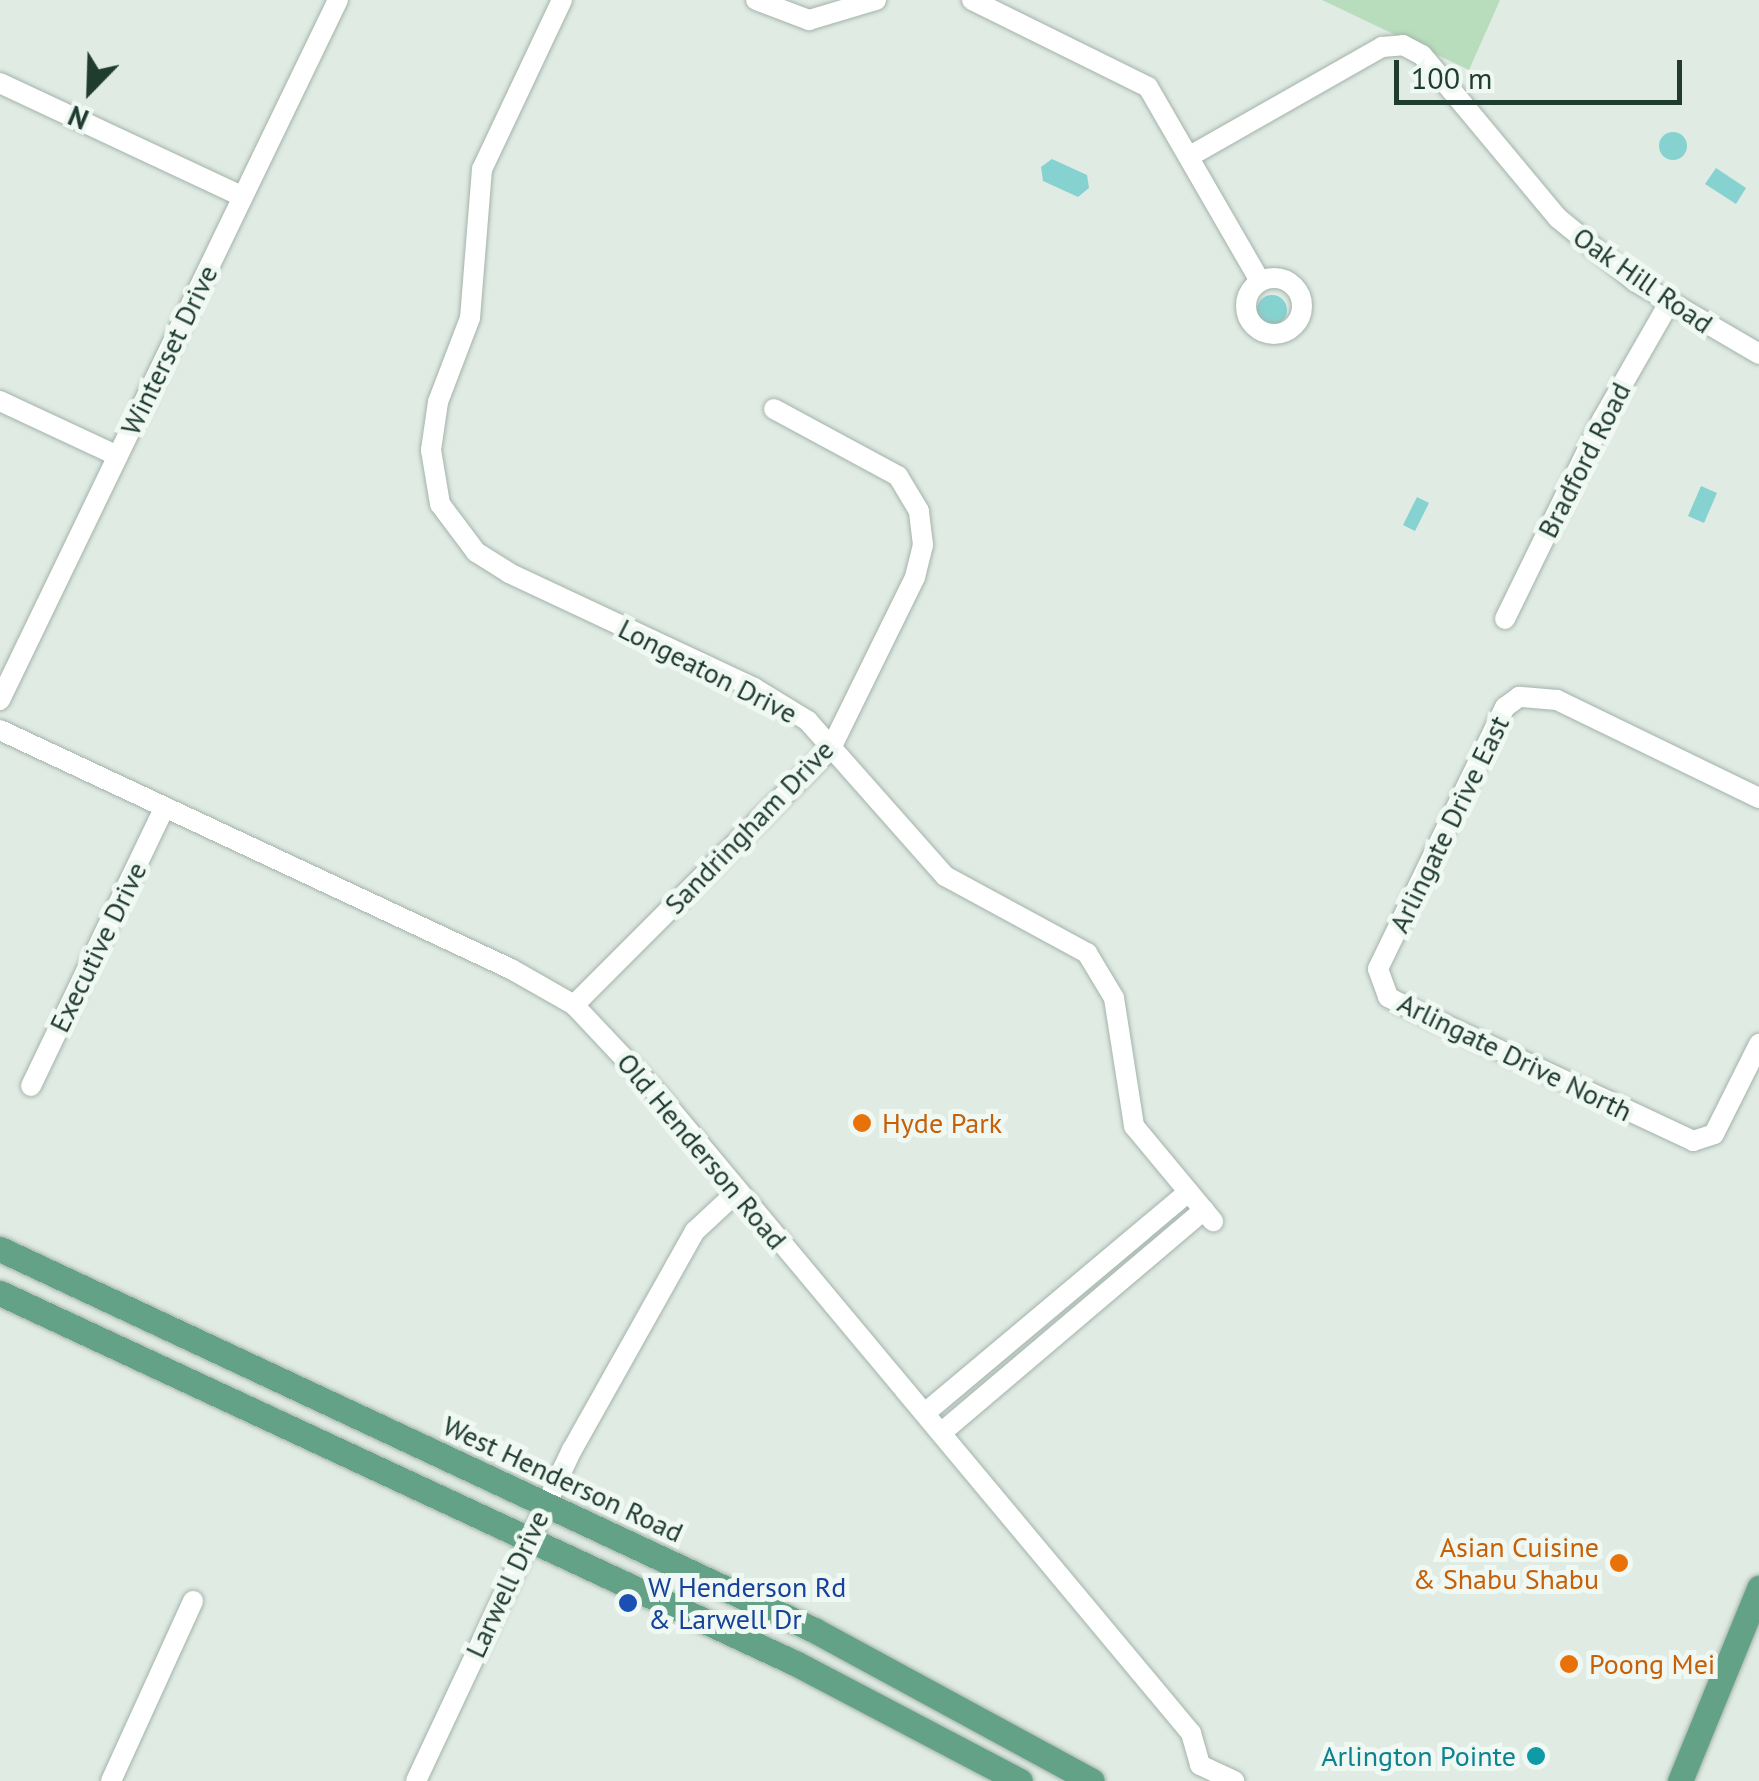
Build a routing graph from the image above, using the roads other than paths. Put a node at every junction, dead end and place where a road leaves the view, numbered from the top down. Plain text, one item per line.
1 (338, 0) edge
2 (562, 0) edge
3 (756, 0) edge
4 (876, 0) edge
5 (972, 0) edge
6 (0, 83) edge
7 (1190, 156) junction
8 (243, 197) junction
9 (1260, 281) dead end
10 (1669, 303) junction
11 (1759, 354) edge
12 (0, 401) edge
13 (774, 408) dead end
14 (118, 456) junction
15 (1505, 619) dead end
16 (0, 700) edge
17 (0, 730) edge
18 (832, 748) junction
19 (1759, 798) edge
20 (164, 808) junction
21 (1384, 955) joint
22 (574, 1005) junction
23 (1759, 1044) edge
24 (31, 1086) dead end
25 (737, 1192) junction
26 (1188, 1192) junction
27 (0, 1249) edge
28 (0, 1293) edge
29 (925, 1413) junction
30 (942, 1432) junction
31 (545, 1502) junction
32 (527, 1538) junction
33 (1759, 1588) edge
34 (194, 1601) dead end
35 (111, 1781) edge
36 (416, 1781) edge
37 (1020, 1781) edge
38 (1092, 1781) edge
39 (1234, 1781) edge
40 (1680, 1781) edge

1 - 8 street, Winterset Drive
2 - 18 street, Longeaton Drive
3 - 4 street
5 - 7 street
6 - 8 street
7 - 9 street
7 - 10 street, Oak Hill Road
8 - 14 street, Winterset Drive
10 - 11 street, Oak Hill Road
10 - 15 street, Bradford Road
12 - 14 street
13 - 18 street, Sandringham Drive
14 - 16 street, Winterset Drive
17 - 20 street, Old Henderson Road
18 - 22 street, Sandringham Drive
18 - 26 street, Longeaton Drive
19 - 21 street, Arlingate Drive East
20 - 22 street, Old Henderson Road
20 - 24 street, Executive Drive
21 - 23 street, Arlingate Drive North
22 - 25 street, Old Henderson Road
25 - 29 street, Old Henderson Road
25 - 31 street, Larwell Drive
26 - 29 street
26 - 30 street
27 - 31 main road, West Henderson Road
28 - 32 main road
29 - 30 street, Old Henderson Road
30 - 39 street, Old Henderson Road
31 - 32 street, Larwell Drive
31 - 38 main road, West Henderson Road
32 - 36 street, Larwell Drive
32 - 37 main road
33 - 40 main road
34 - 35 street

